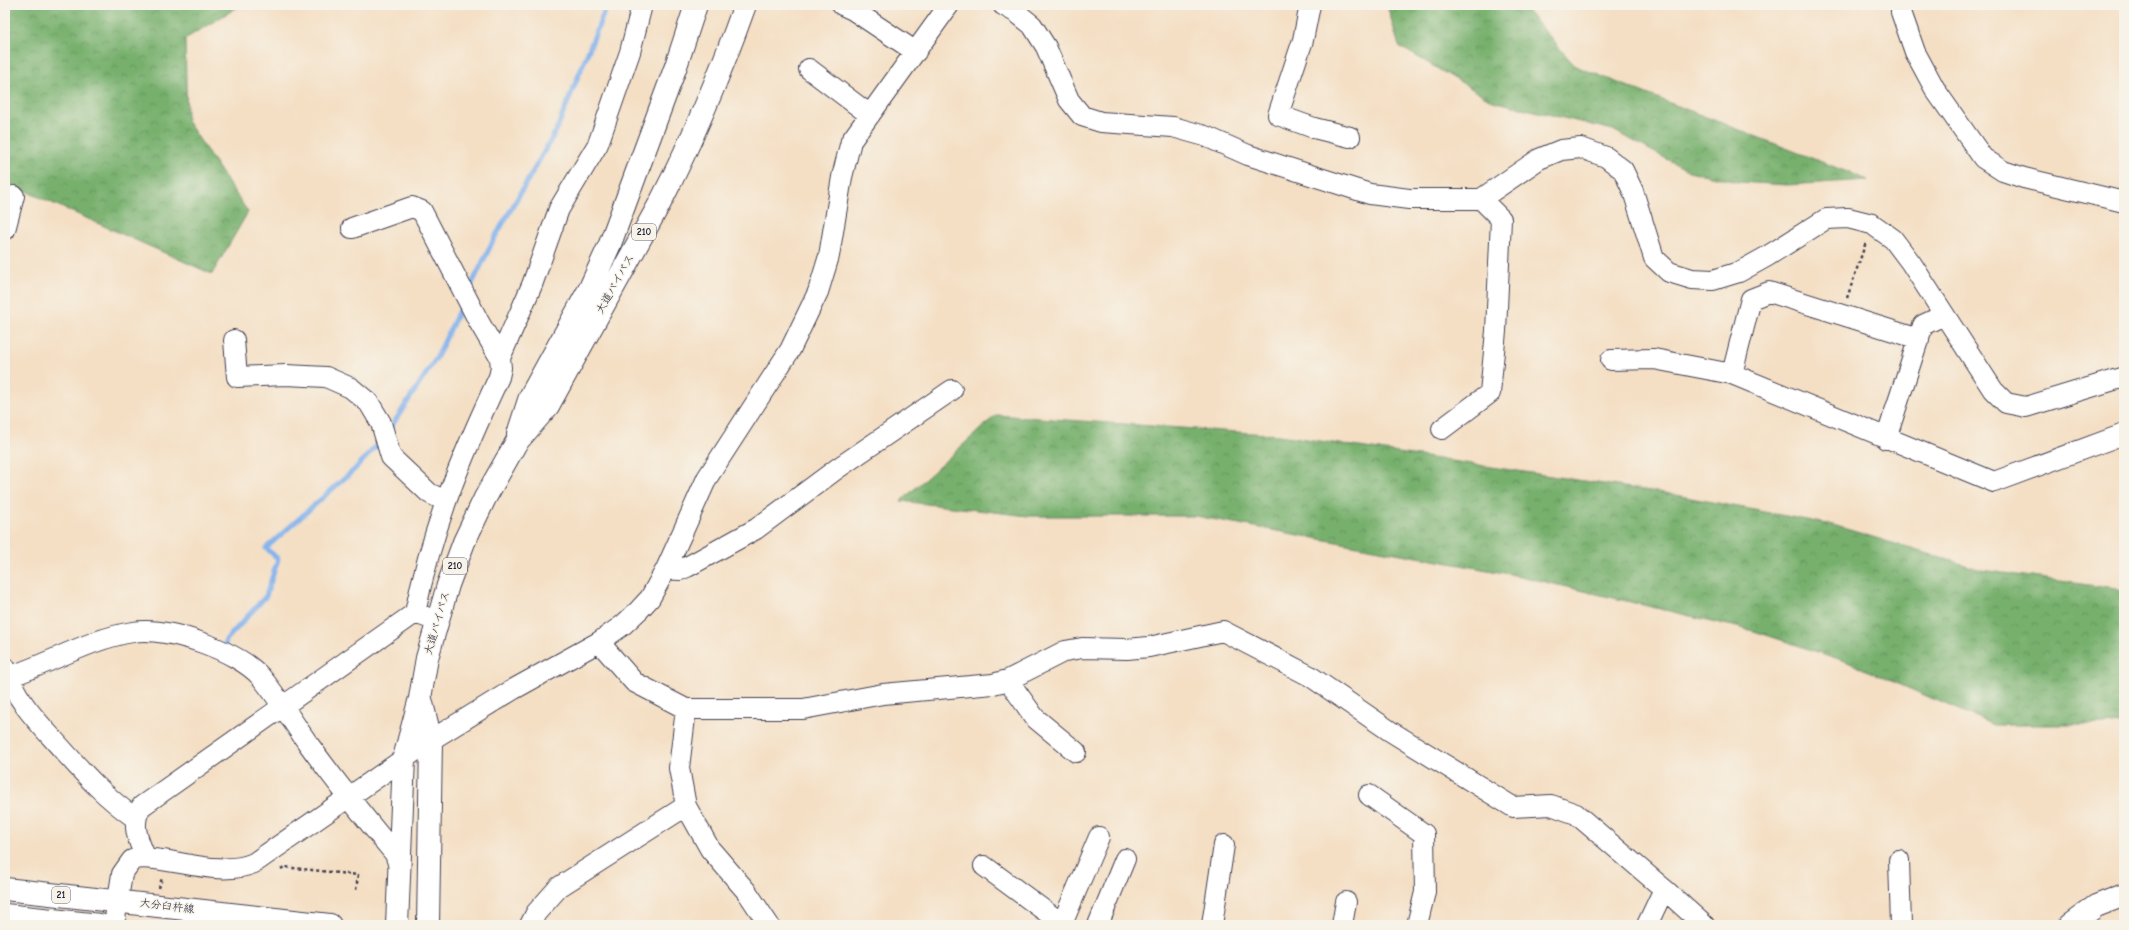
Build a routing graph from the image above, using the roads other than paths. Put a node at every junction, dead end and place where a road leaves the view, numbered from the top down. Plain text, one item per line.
1 (642, 5) edge
2 (696, 5) edge
3 (745, 5) edge
4 (842, 5) edge
5 (949, 5) edge
6 (1003, 5) edge
7 (1310, 5) edge
8 (1901, 5) edge
9 (916, 52) junction
10 (809, 68) dead end
11 (870, 115) junction
12 (1350, 137) dead end
13 (14, 196) dead end
14 (1481, 199) junction
15 (2124, 202) edge
16 (352, 228) dead end
17 (5, 230) edge
18 (1944, 315) junction
19 (1919, 339) junction
20 (234, 340) dead end
21 (500, 358) junction
22 (1611, 360) dead end
23 (1732, 374) junction
24 (2124, 377) edge
25 (952, 390) dead end
26 (1442, 429) dead end
27 (2124, 434) edge
28 (1886, 439) junction
29 (516, 443) junction
30 (445, 501) junction
31 (666, 569) junction
32 (415, 613) junction
33 (438, 621) junction
34 (599, 642) junction
35 (6, 674) edge
36 (1008, 680) junction
37 (420, 698) junction
38 (281, 707) junction
39 (686, 710) junction
40 (431, 740) junction
41 (1076, 752) dead end
42 (404, 758) junction
43 (1369, 795) dead end
44 (347, 798) junction
45 (686, 806) junction
46 (135, 818) junction
47 (1099, 836) dead end
48 (1224, 845) dead end
49 (146, 858) junction
50 (1125, 859) dead end
51 (1899, 860) dead end
52 (398, 863) junction
53 (984, 866) dead end
54 (5, 889) edge
55 (1664, 889) junction
56 (2124, 894) edge
57 (118, 901) junction
58 (1346, 902) dead end
59 (5, 915) edge
60 (1063, 924) edge
61 (100, 925) edge
62 (114, 925) edge
63 (330, 925) edge
64 (397, 925) edge
65 (428, 925) edge
66 (530, 925) edge
67 (769, 925) edge
68 (1098, 925) edge
69 (1212, 925) edge
70 (1342, 925) edge
71 (1417, 925) edge
72 (1647, 925) edge
73 (1704, 925) edge
74 (1901, 925) edge
75 (2070, 925) edge

1 - 21 street
2 - 29 main road, 大道バイパス / 210
3 - 29 main road, 大道バイパス / 210
4 - 9 street
5 - 9 street
6 - 14 street
7 - 12 street
8 - 15 street
9 - 11 street
10 - 11 street
11 - 31 street
13 - 17 street
14 - 18 street
14 - 26 street
16 - 21 street
18 - 19 street
18 - 24 street
19 - 23 street
19 - 28 street
20 - 30 street
21 - 30 street
22 - 23 street
23 - 28 street
25 - 31 street
27 - 28 street
29 - 33 main road, 大道バイパス / 210
30 - 32 street
31 - 34 street
32 - 33 street
32 - 38 street
33 - 37 main road, 大道バイパス / 210
34 - 39 street
34 - 40 street
35 - 38 street
35 - 46 street
36 - 39 street
36 - 41 street
36 - 55 street
37 - 40 main road, 大道バイパス / 210
37 - 42 main road, 大道バイパス / 210
38 - 44 street
38 - 46 street
39 - 45 street
40 - 42 street
40 - 65 main road, 大道バイパス / 210
42 - 44 street
42 - 52 main road, 大道バイパス / 210
43 - 71 street
44 - 49 street
44 - 52 street
45 - 66 street
45 - 67 street
46 - 49 street
47 - 60 street
48 - 69 street
49 - 57 street
50 - 68 street
51 - 74 street
52 - 64 main road, 大道バイパス / 210
53 - 60 street
54 - 57 main road, 大分臼杵線 / 21
55 - 72 street
55 - 73 street
56 - 75 main road
57 - 62 street
57 - 63 main road, 大分臼杵線 / 21
58 - 70 street
59 - 61 main road

